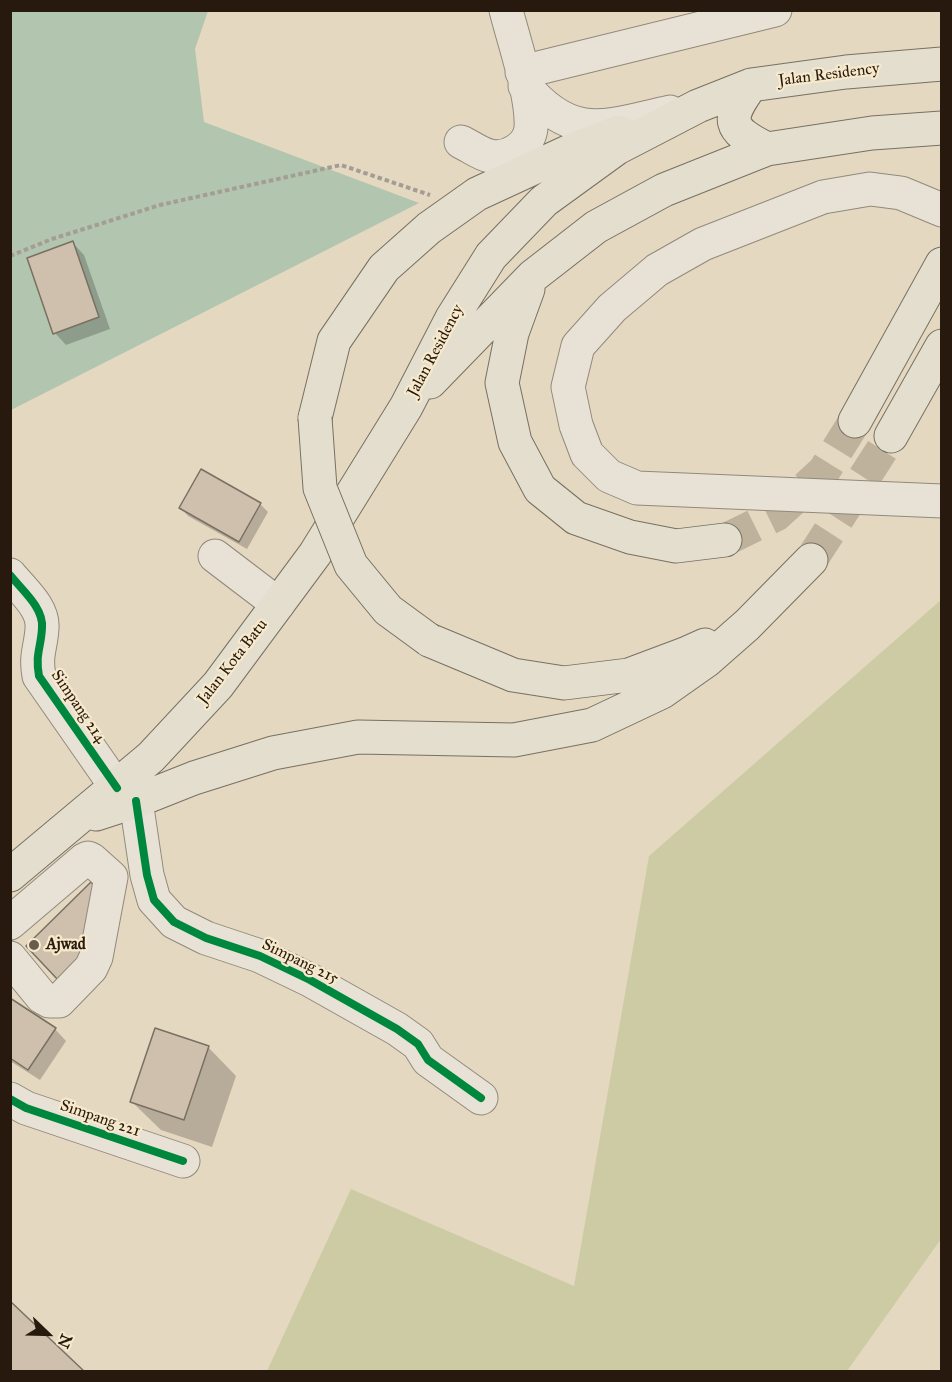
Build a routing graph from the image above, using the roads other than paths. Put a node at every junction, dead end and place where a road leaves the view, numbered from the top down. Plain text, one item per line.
1 (775, 10) edge
2 (512, 12) edge
3 (941, 63) edge
4 (523, 79) junction
5 (751, 85) junction
6 (684, 109) junction
7 (942, 129) edge
8 (461, 142) dead end
9 (767, 149) junction
10 (942, 210) edge
11 (942, 264) edge
12 (533, 276) junction
13 (942, 346) edge
14 (883, 370) junction
15 (917, 389) junction
16 (406, 407) junction
17 (855, 421) tunnel mouth
18 (891, 436) tunnel mouth
19 (942, 501) edge
20 (725, 540) tunnel mouth
21 (215, 556) dead end
22 (811, 560) tunnel mouth
23 (10, 575) edge
24 (278, 603) junction
25 (747, 625) junction
26 (126, 794) junction
27 (10, 875) edge
28 (10, 922) edge
29 (10, 958) edge
30 (481, 1098) dead end
31 (10, 1099) edge
32 (183, 1161) dead end

1 - 4 street
2 - 4 street
3 - 5 main road, Jalan Residency
4 - 6 street
4 - 8 street
5 - 6 main road, Jalan Residency
5 - 9 main road
6 - 16 main road, Jalan Residency
6 - 25 main road, bridge
7 - 9 main road, Jalan Residency
9 - 12 main road, Jalan Residency
10 - 19 street
11 - 14 main road
12 - 16 main road, Jalan Residency
12 - 20 main road
13 - 15 main road
14 - 15 main road
14 - 17 main road
15 - 18 main road
16 - 24 main road, Jalan Kota Batu
21 - 24 street
22 - 25 main road
23 - 26 street, Simpang 214
24 - 26 main road, Jalan Kota Batu
25 - 26 main road
26 - 27 main road
26 - 30 street, Simpang 215
28 - 29 street
31 - 32 street, Simpang 221

